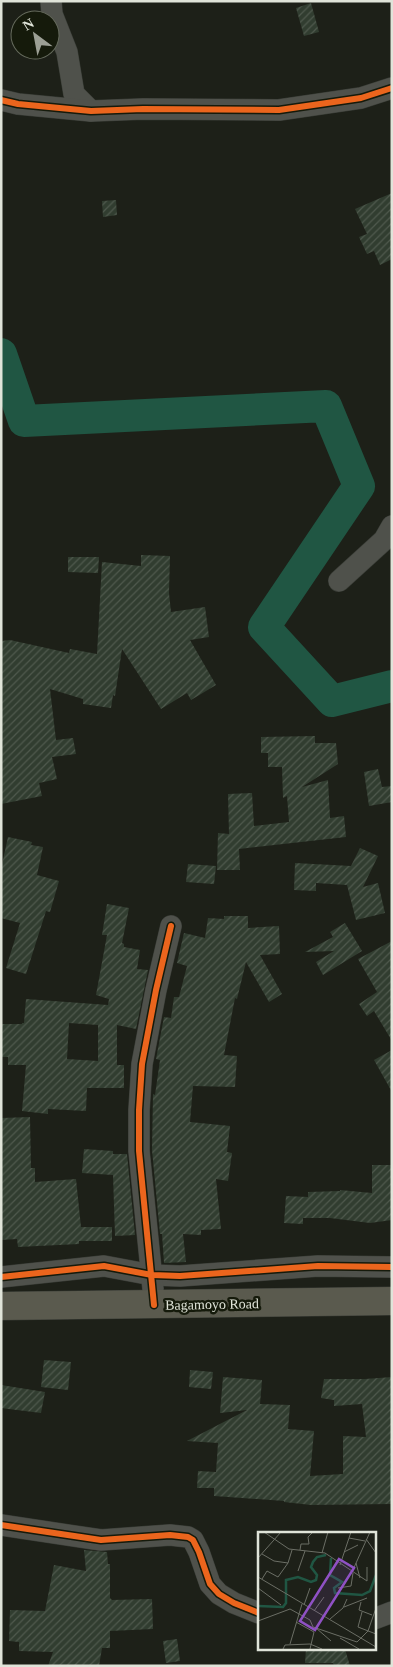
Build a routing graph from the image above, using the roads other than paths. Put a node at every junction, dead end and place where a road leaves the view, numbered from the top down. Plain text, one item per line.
1 (51, 1) edge
2 (392, 88) edge
3 (1, 100) edge
4 (91, 111) junction
5 (392, 526) edge
6 (339, 581) dead end
7 (171, 926) dead end
8 (392, 1267) edge
9 (152, 1275) junction
10 (1, 1277) edge
11 (392, 1301) edge
12 (154, 1304) junction
13 (1, 1306) edge
14 (1, 1525) edge
15 (258, 1613) edge

1 - 4 street
2 - 4 street
3 - 4 street
5 - 6 street
7 - 9 street
8 - 9 street
9 - 10 street
9 - 12 street
11 - 12 highway, Bagamoyo Road
12 - 13 highway, Bagamoyo Road
14 - 15 street

